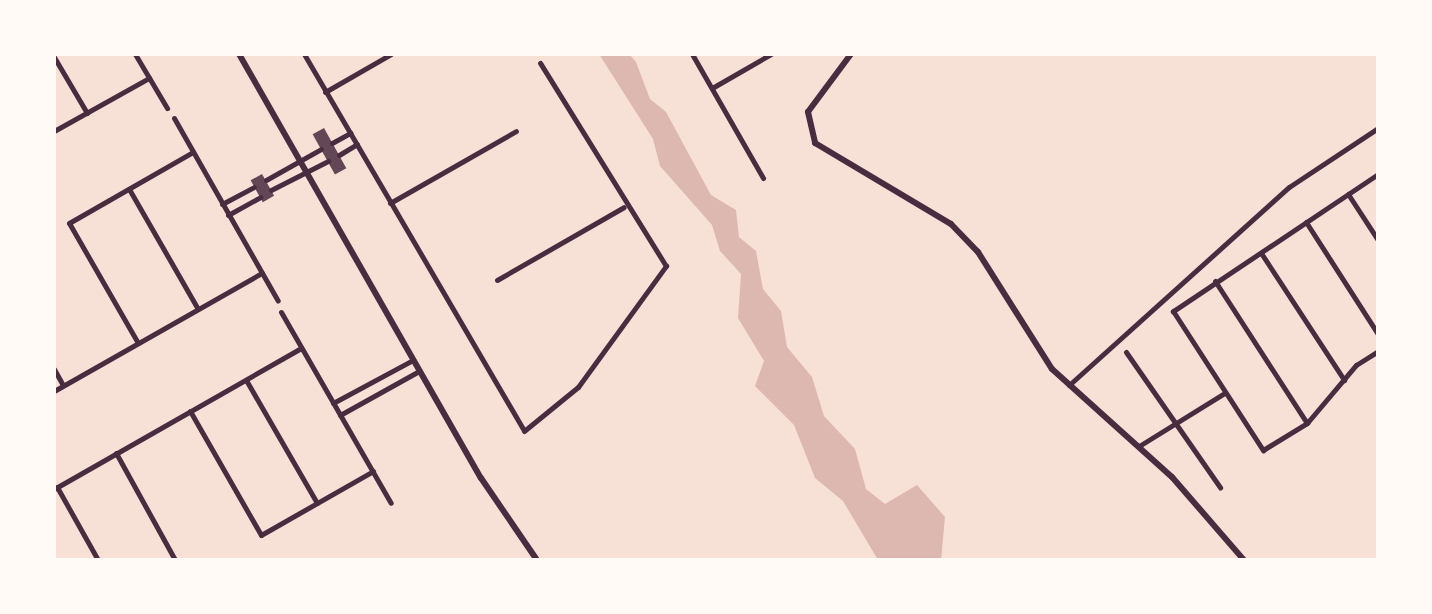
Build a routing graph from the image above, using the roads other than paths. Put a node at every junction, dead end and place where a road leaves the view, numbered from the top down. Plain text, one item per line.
1 (239, 54) edge
2 (304, 54) edge
3 (391, 54) edge
4 (692, 54) edge
5 (771, 54) edge
6 (851, 54) edge
7 (136, 55) edge
8 (54, 57) edge
9 (540, 63) dead end
10 (149, 78) junction
11 (712, 88) junction
12 (325, 92) junction
13 (167, 108) dead end
14 (87, 113) junction
15 (174, 118) dead end
16 (1378, 128) edge
17 (54, 131) edge
18 (516, 131) dead end
19 (350, 133) junction
20 (332, 143) dead end
21 (357, 144) junction
22 (321, 149) dead end
23 (193, 152) junction
24 (339, 155) dead end
25 (300, 161) junction
26 (328, 161) dead end
27 (306, 173) junction
28 (1378, 174) edge
29 (763, 178) dead end
30 (266, 180) dead end
31 (254, 187) dead end
32 (129, 189) junction
33 (271, 190) dead end
34 (1348, 194) junction
35 (260, 197) dead end
36 (390, 203) junction
37 (222, 204) junction
38 (625, 207) junction
39 (228, 215) junction
40 (1306, 222) junction
41 (1378, 240) edge
42 (1261, 253) junction
43 (262, 273) junction
44 (497, 280) dead end
45 (1215, 281) junction
46 (278, 301) dead end
47 (198, 309) junction
48 (281, 312) dead end
49 (1378, 334) edge
50 (138, 343) junction
51 (301, 348) junction
52 (1378, 351) edge
53 (1126, 352) dead end
54 (413, 360) junction
55 (54, 369) edge
56 (419, 371) junction
57 (246, 380) junction
58 (1344, 380) junction
59 (64, 386) junction
60 (1068, 386) junction
61 (54, 391) edge
62 (1223, 394) junction
63 (333, 403) junction
64 (190, 411) junction
65 (340, 415) junction
66 (1176, 423) junction
67 (1307, 423) junction
68 (1139, 446) junction
69 (116, 453) junction
70 (373, 471) junction
71 (1220, 487) dead end
72 (56, 488) edge
73 (317, 503) junction
74 (391, 503) dead end
75 (97, 558) edge
76 (89, 560) edge
77 (175, 560) edge
78 (537, 560) edge
79 (1244, 560) edge

1 - 25 street
2 - 12 street
3 - 12 street
4 - 11 street
5 - 11 street
6 - 60 street
7 - 10 street
8 - 14 street
9 - 38 street
10 - 13 street
10 - 14 street
11 - 29 street
12 - 19 street
14 - 17 street
15 - 23 street
16 - 60 street
18 - 36 street
19 - 20 street
19 - 21 street
21 - 24 street
21 - 36 street
22 - 25 street
23 - 32 street
23 - 37 street
25 - 27 street
25 - 30 street
26 - 27 street
27 - 33 street
27 - 54 street
28 - 34 street
31 - 37 street
32 - 47 street
32 - 50 street
34 - 40 street
34 - 41 street
35 - 39 street
36 - 38 street
37 - 39 street
38 - 44 street
39 - 43 street
40 - 42 street
40 - 49 street
42 - 45 street
42 - 58 street
43 - 46 street
43 - 47 street
45 - 62 street
45 - 67 street
47 - 50 street
48 - 51 street
50 - 59 street
51 - 57 street
51 - 63 street
52 - 58 street
53 - 66 street
54 - 56 street
54 - 63 street
55 - 59 street
56 - 65 street
56 - 78 street
57 - 64 street
57 - 73 street
58 - 67 street
59 - 61 street
60 - 68 street
62 - 66 street
62 - 67 street
63 - 65 street
64 - 69 street
64 - 73 street
65 - 70 street
66 - 68 street
66 - 71 street
68 - 79 street
69 - 72 street
69 - 77 street
70 - 73 street
70 - 74 street
72 - 75 street
75 - 76 street

